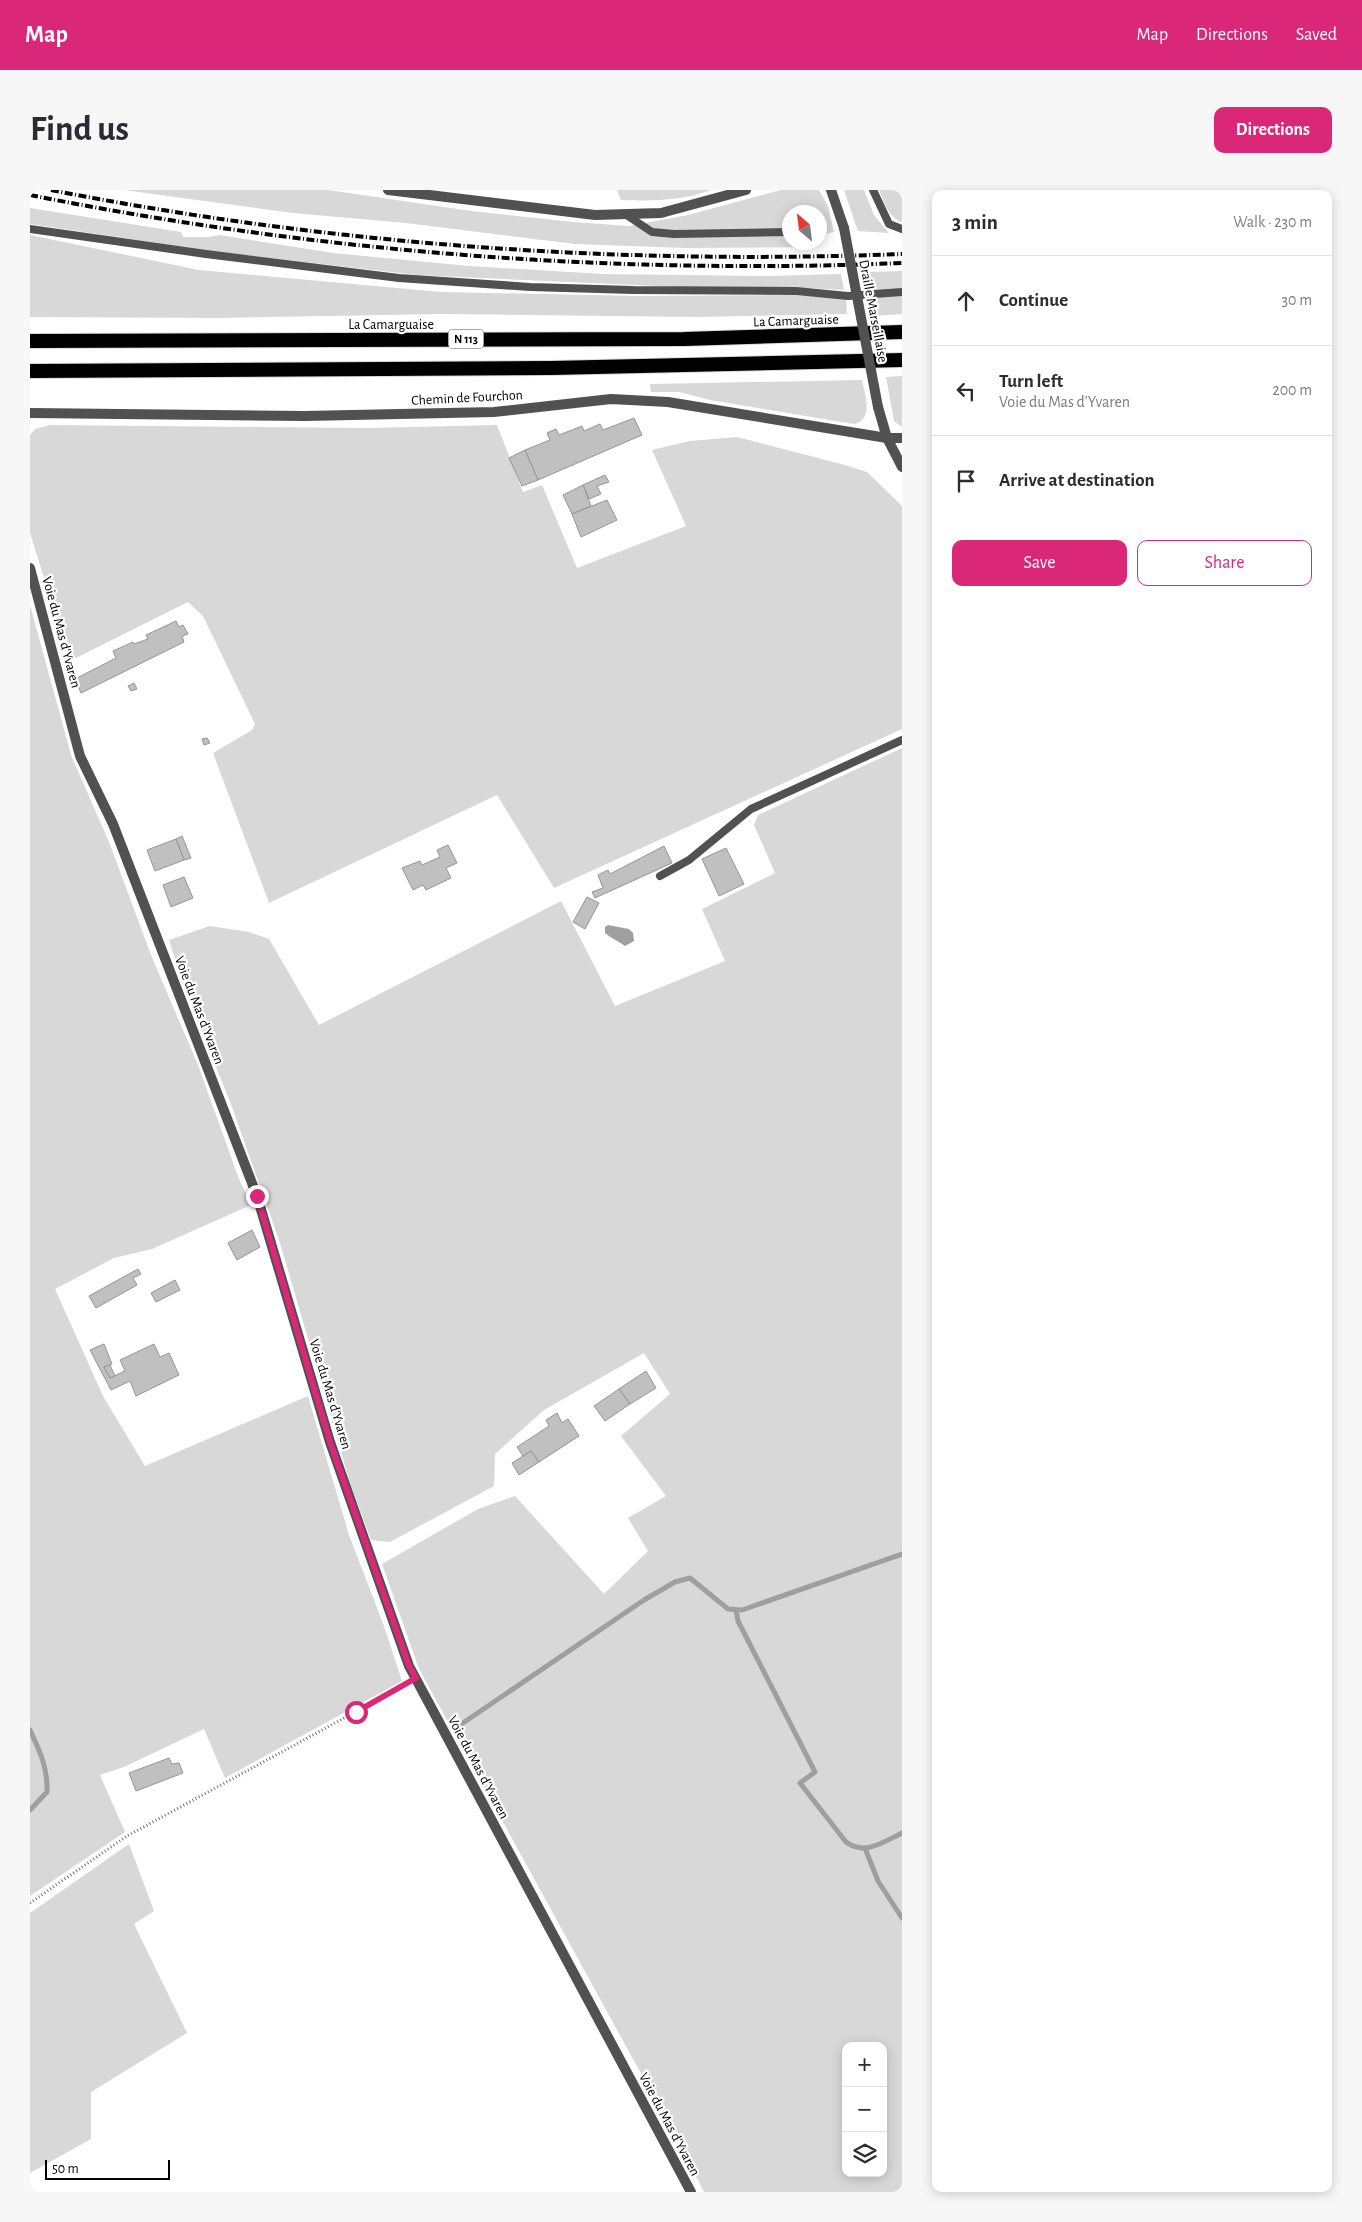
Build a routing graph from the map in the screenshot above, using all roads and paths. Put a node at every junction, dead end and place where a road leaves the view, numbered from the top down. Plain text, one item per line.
1 (388, 190) edge
2 (746, 190) edge
3 (831, 190) edge
4 (873, 190) edge
5 (625, 214) junction
6 (30, 229) edge
7 (902, 229) edge
8 (782, 232) edge
9 (902, 292) edge
10 (902, 332) edge
11 (30, 341) edge
12 (902, 360) edge
13 (30, 371) edge
14 (30, 413) edge
15 (886, 438) junction
16 (902, 438) edge
17 (902, 467) edge
18 (30, 568) edge
19 (902, 740) edge
20 (660, 876) dead end
21 (416, 1678) junction
22 (30, 1903) edge
23 (691, 2192) edge

1 - 5 street
2 - 5 street
3 - 15 street, Draille Marseillaise, bridge
4 - 7 lane
5 - 8 lane
6 - 9 lane
10 - 11 highway, La Camarguaise / N 113
12 - 13 highway, N 113
14 - 15 street, Chemin de Fourchon
15 - 16 street, Chemin de Fourchon
15 - 17 street, Draille Marseillaise
18 - 21 street, Voie du Mas d'Yvaren
19 - 20 lane
21 - 22 path
21 - 23 street, Voie du Mas d'Yvaren

